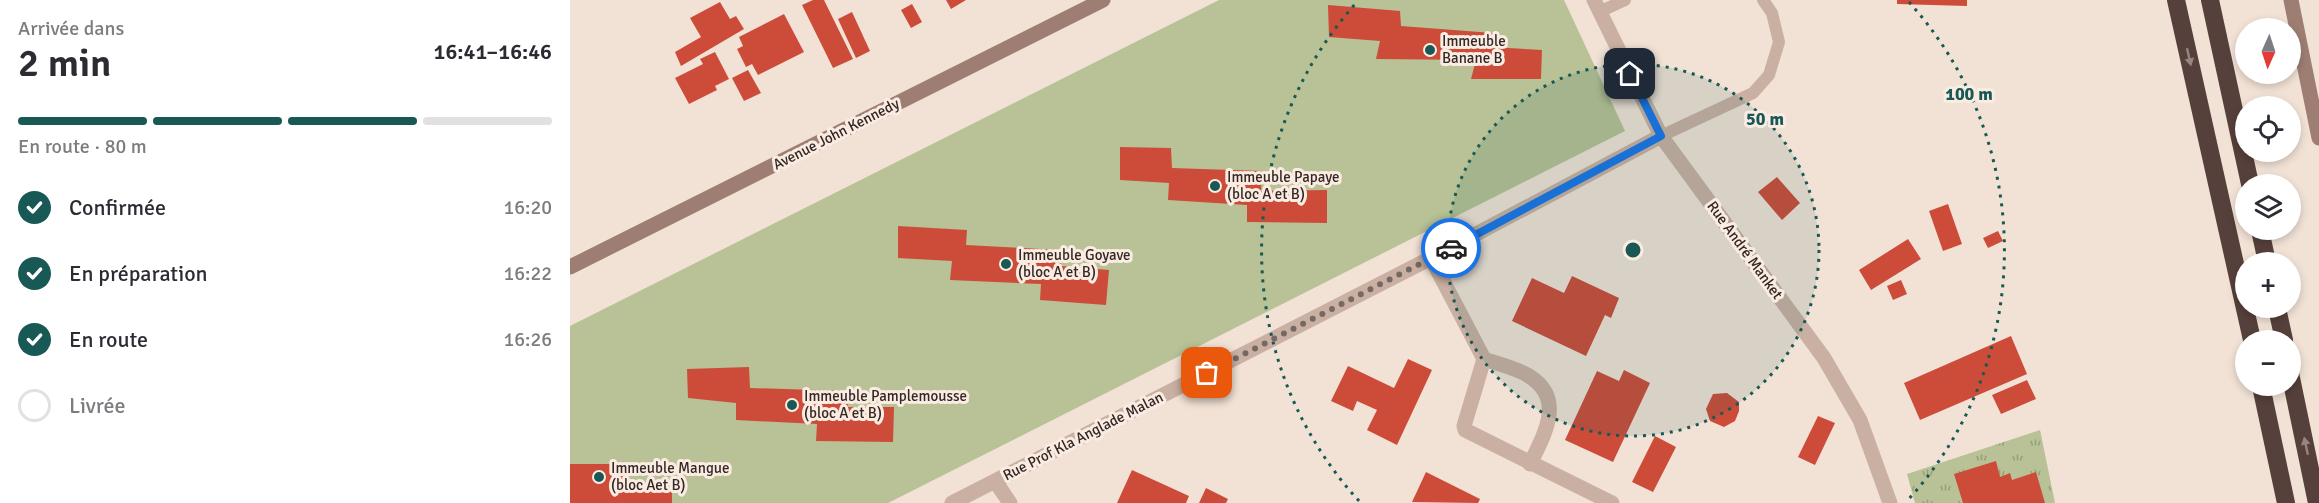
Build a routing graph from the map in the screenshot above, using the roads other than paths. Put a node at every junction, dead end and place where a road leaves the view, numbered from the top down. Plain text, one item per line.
1 (1103, 0) edge
2 (1625, 0) edge
3 (1762, 0) edge
4 (2176, 0) edge
5 (2210, 0) edge
6 (2291, 0) edge
7 (1597, 6) edge
8 (1661, 136) junction
9 (2319, 138) edge
10 (2248, 174) edge
11 (1431, 258) junction
12 (570, 267) edge
13 (2250, 330) edge
14 (1484, 359) junction
15 (2263, 396) edge
16 (2295, 396) edge
17 (1530, 464) junction
18 (995, 481) junction
19 (952, 503) edge
20 (1010, 503) edge
21 (1612, 503) edge
22 (1890, 503) edge
23 (2286, 503) edge
24 (2318, 503) edge

1 - 12 main road, Avenue John Kennedy
2 - 7 lane
3 - 8 lane
4 -> 13 highway
5 - 10 highway
6 - 9 main road
7 - 8 street, Rue André Manket
8 - 11 street, Rue Prof Kla Anglade Malan
8 - 22 street, Rue André Manket
11 - 14 street
11 - 18 street, Rue Prof Kla Anglade Malan
14 - 17 street
14 - 17 street
15 - 23 highway
24 -> 16 highway
17 - 21 street
18 - 19 street, Rue Prof Kla Anglade Malan
18 - 20 street

